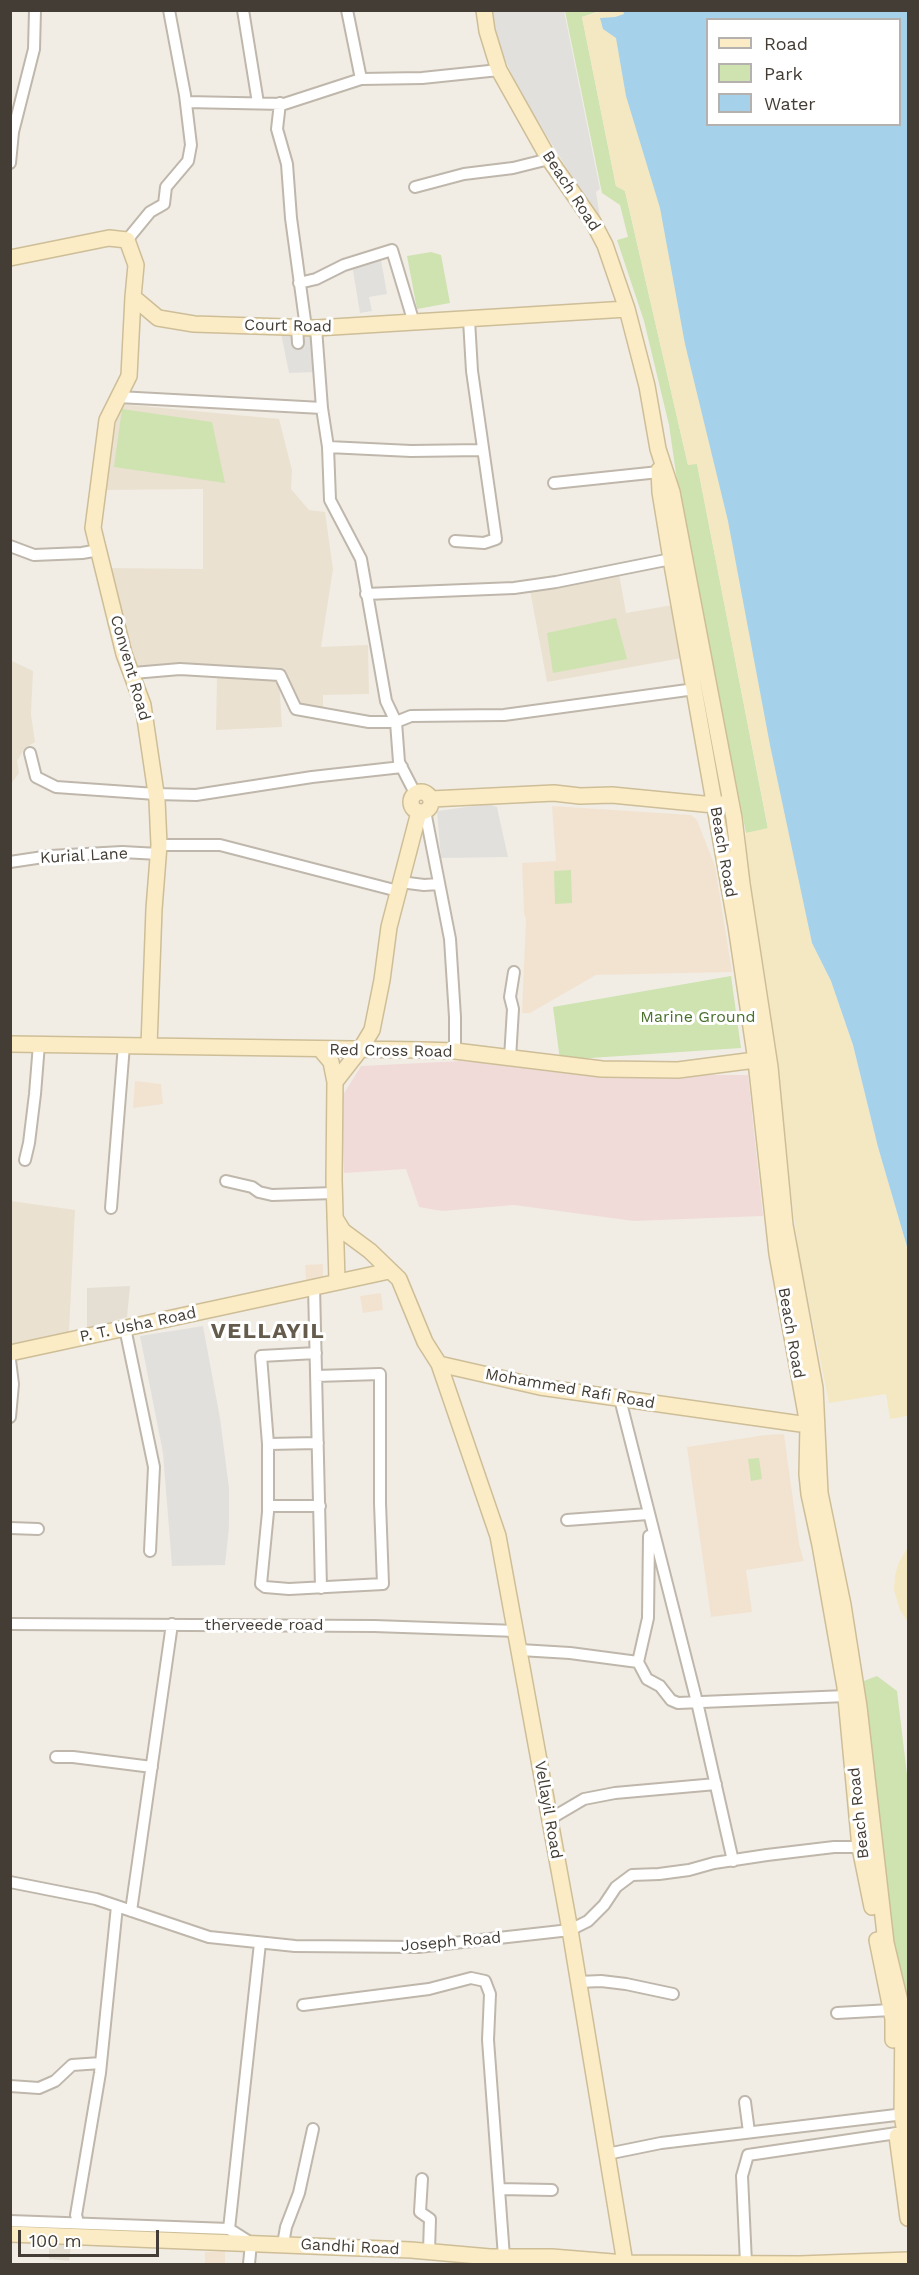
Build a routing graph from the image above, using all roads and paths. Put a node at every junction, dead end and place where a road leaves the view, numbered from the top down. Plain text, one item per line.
1 (35, 10) edge
2 (169, 10) edge
3 (243, 10) edge
4 (347, 10) edge
5 (484, 10) edge
6 (499, 70) junction
7 (361, 79) junction
8 (186, 102) junction
9 (258, 103) junction
10 (280, 104) junction
11 (549, 159) junction
12 (10, 163) edge
13 (415, 187) dead end
14 (127, 240) junction
15 (10, 258) edge
16 (299, 283) junction
17 (134, 297) junction
18 (627, 309) junction
19 (469, 320) junction
20 (414, 323) junction
21 (307, 328) junction
22 (297, 343) dead end
23 (118, 397) junction
24 (322, 408) junction
25 (328, 447) junction
26 (658, 449) junction
27 (482, 450) junction
28 (659, 472) junction
29 (554, 483) dead end
30 (455, 541) dead end
31 (10, 546) edge
32 (99, 550) junction
33 (670, 559) junction
34 (366, 594) junction
35 (133, 673) junction
36 (694, 689) junction
37 (396, 722) junction
38 (30, 753) dead end
39 (402, 767) junction
40 (415, 793) joint
41 (156, 794) junction
42 (732, 802) junction
43 (714, 805) junction
44 (425, 808) junction
45 (159, 850) junction
46 (10, 862) edge
47 (439, 884) junction
48 (399, 886) junction
49 (514, 972) dead end
50 (10, 1044) edge
51 (39, 1044) junction
52 (124, 1045) junction
53 (149, 1046) junction
54 (320, 1049) junction
55 (360, 1050) junction
56 (455, 1052) junction
57 (510, 1058) junction
58 (762, 1059) junction
59 (335, 1082) junction
60 (25, 1160) dead end
61 (226, 1181) dead end
62 (334, 1193) junction
63 (111, 1208) dead end
64 (335, 1218) junction
65 (389, 1271) junction
66 (337, 1281) junction
67 (314, 1286) junction
68 (125, 1328) junction
69 (10, 1353) edge
70 (316, 1353) junction
71 (10, 1360) edge
72 (439, 1364) junction
73 (316, 1376) junction
74 (620, 1399) junction
75 (10, 1417) edge
76 (808, 1425) junction
77 (318, 1443) junction
78 (268, 1444) junction
79 (268, 1506) junction
80 (320, 1506) junction
81 (649, 1517) junction
82 (567, 1520) dead end
83 (10, 1528) edge
84 (38, 1529) dead end
85 (150, 1551) dead end
86 (321, 1588) junction
87 (10, 1624) edge
88 (172, 1624) junction
89 (516, 1631) junction
90 (520, 1650) junction
91 (638, 1662) junction
92 (846, 1696) junction
93 (697, 1702) junction
94 (56, 1757) dead end
95 (152, 1767) junction
96 (716, 1784) junction
97 (550, 1819) junction
98 (867, 1846) junction
99 (733, 1861) junction
100 (10, 1882) edge
101 (117, 1906) junction
102 (131, 1911) junction
103 (570, 1930) junction
104 (260, 1943) junction
105 (578, 1982) junction
106 (673, 1994) dead end
107 (303, 2006) dead end
108 (901, 2012) edge
109 (837, 2013) dead end
110 (101, 2063) junction
111 (10, 2086) edge
112 (746, 2102) dead end
113 (896, 2115) junction
114 (313, 2129) dead end
115 (749, 2132) junction
116 (897, 2133) junction
117 (909, 2150) edge
118 (607, 2154) junction
119 (422, 2179) dead end
120 (499, 2189) junction
121 (552, 2190) dead end
122 (909, 2218) edge
123 (10, 2221) edge
124 (78, 2222) junction
125 (10, 2234) edge
126 (226, 2235) junction
127 (251, 2243) junction
128 (284, 2244) junction
129 (432, 2256) edge
130 (495, 2259) edge
131 (909, 2260) edge
132 (746, 2263) edge
133 (625, 2264) edge
134 (249, 2265) edge

1 - 12 street
2 - 8 street
3 - 9 street
4 - 7 street
5 - 6 main road, Beach Road
6 - 7 street
6 - 11 main road, Beach Road
7 - 10 street
8 - 9 street
8 - 14 street
9 - 10 street
10 - 16 street
11 - 13 street
11 - 18 main road, Beach Road
14 - 15 main road
14 - 17 main road
16 - 20 street
16 - 21 street
17 - 21 main road, Court Road
17 - 23 main road, Convent Road
18 - 19 main road, Court Road
18 - 26 main road, Beach Road
19 - 20 main road, Court Road
19 - 27 street
20 - 21 main road, Court Road
21 - 22 street
21 - 24 street
23 - 24 street
23 - 32 main road, Convent Road
24 - 25 street
25 - 27 street
25 - 34 street
26 - 28 main road, Beach Road
26 - 42 main road, Beach Road
27 - 30 street
28 - 29 street
28 - 33 main road, Beach Road
31 - 32 street
32 - 35 main road, Convent Road
33 - 34 street
33 - 36 main road, Beach Road
34 - 37 street
35 - 37 street
35 - 41 main road, Convent Road
36 - 37 street
36 - 43 main road, Beach Road
37 - 39 street
38 - 41 street
39 - 40 street
39 - 41 street
40 - 44 main road
41 - 45 main road, Convent Road
42 - 43 main road
42 - 58 main road, Beach Road
43 - 44 main road
43 - 58 main road, Beach Road
44 - 47 street
44 - 48 main road
45 - 46 street, Kurial Lane
45 - 48 street, Kurial Lane
45 - 53 main road, Convent Road
47 - 48 street, Kurial Lane
47 - 56 street
48 - 55 main road
49 - 57 street
50 - 51 main road, Red Cross Road
51 - 52 main road, Red Cross Road
51 - 60 street
52 - 53 main road, Red Cross Road
52 - 63 street
53 - 54 main road, Red Cross Road
54 - 55 main road, Red Cross Road
54 - 59 main road
55 - 56 main road, Red Cross Road
55 - 59 main road
56 - 57 main road, Red Cross Road
57 - 58 main road, Red Cross Road
58 - 76 main road, Beach Road
58 - 98 main road, Beach Road
59 - 62 main road
61 - 62 street
62 - 64 main road
64 - 65 main road
64 - 66 main road
65 - 66 main road, P. T. Usha Road
65 - 72 main road
66 - 67 main road, P. T. Usha Road
67 - 68 main road, P. T. Usha Road
67 - 70 street
68 - 69 main road, P. T. Usha Road
68 - 85 street
70 - 73 street
70 - 78 street
71 - 75 street
72 - 74 main road, Mohammed Rafi Road
72 - 89 main road, Vellayil Road
73 - 77 street
73 - 86 street
74 - 76 main road, Mohammed Rafi Road
74 - 81 street
76 - 92 main road, Beach Road
77 - 78 street
77 - 80 street
78 - 79 street
79 - 80 street
79 - 86 street
80 - 86 street
81 - 82 street
81 - 91 street
81 - 93 street
83 - 84 street
87 - 88 street, therveede road
88 - 89 street, therveede road
88 - 95 street
89 - 90 main road, Vellayil Road
90 - 91 street
90 - 97 main road, Vellayil Road
91 - 93 street
92 - 93 street
92 - 98 main road, Beach Road
93 - 96 street
94 - 95 street
95 - 102 street
96 - 97 street
96 - 99 street
97 - 103 main road, Vellayil Road
98 - 99 street, Joseph Road
98 - 108 main road, Beach Road
99 - 103 street, Joseph Road
100 - 101 street, Joseph Road
101 - 102 street, Joseph Road
101 - 110 street
102 - 104 street, Joseph Road
103 - 104 street, Joseph Road
103 - 105 main road, Vellayil Road
104 - 126 street
105 - 106 street
105 - 118 main road, Vellayil Road
107 - 120 street
108 - 109 street
108 - 113 main road, Beach Road
108 - 117 main road, Beach Road
110 - 111 street
110 - 124 street
112 - 115 street
113 - 115 street
113 - 116 main road, Beach Road
114 - 128 street
115 - 118 street
116 - 122 main road, Beach Road
116 - 132 street
118 - 133 main road, Vellayil Road
119 - 129 street
120 - 121 street
120 - 130 street
123 - 124 street
124 - 126 street
125 - 126 main road, Gandhi Road
126 - 127 main road, Gandhi Road
127 - 128 main road, Gandhi Road
127 - 134 street
128 - 129 main road, Gandhi Road
129 - 130 main road, Gandhi Road
130 - 133 main road, Gandhi Road
131 - 132 main road, Gandhi Road
132 - 133 main road, Gandhi Road

